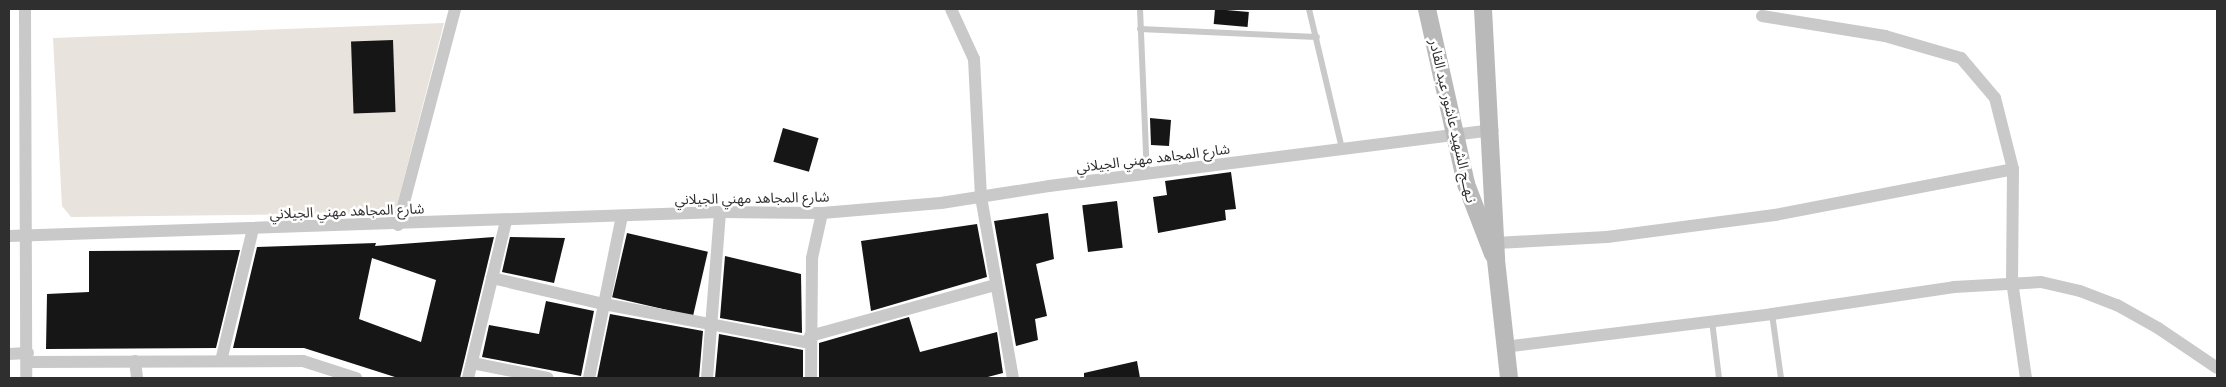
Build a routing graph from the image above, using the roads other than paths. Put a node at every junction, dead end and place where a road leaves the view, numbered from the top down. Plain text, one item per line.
1 (25, 9) edge
2 (454, 9) edge
3 (951, 9) edge
4 (1140, 9) edge
5 (1309, 9) edge
6 (1427, 9) edge
7 (1483, 9) edge
8 (1762, 16) dead end
9 (1140, 29) junction
10 (1317, 37) junction
11 (1492, 130) junction
12 (1458, 135) junction
13 (1342, 149) junction
14 (2013, 169) junction
15 (1147, 173) junction
16 (981, 197) junction
17 (720, 212) junction
18 (822, 213) junction
19 (622, 216) junction
20 (506, 221) junction
21 (398, 225) junction
22 (253, 230) junction
23 (9, 236) edge
24 (27, 236) junction
25 (1496, 252) junction
26 (492, 278) junction
27 (2012, 282) junction
28 (995, 285) junction
29 (604, 304) junction
30 (1772, 314) junction
31 (1712, 321) junction
32 (711, 326) junction
33 (810, 339) junction
34 (1504, 346) junction
35 (9, 354) edge
36 (28, 358) junction
37 (135, 361) junction
38 (222, 361) junction
39 (472, 363) junction
40 (2217, 368) edge
41 (26, 378) edge
42 (137, 378) edge
43 (356, 378) edge
44 (468, 378) edge
45 (548, 378) edge
46 (589, 378) edge
47 (707, 378) edge
48 (811, 378) edge
49 (1013, 378) edge
50 (1509, 378) edge
51 (1719, 378) edge
52 (1781, 378) edge
53 (2026, 378) edge

1 - 24 street
2 - 21 street
3 - 16 street
4 - 9 lane
5 - 10 lane
6 - 12 main road, نـهــج الشهيد عاشور عبد القادر
7 - 11 main road, نـهــج الشهيد عاشور عبد القادر
8 - 14 street
9 - 10 lane
9 - 15 lane
10 - 13 lane
11 - 12 street, شارع المجاهد مهني الجيلاني
11 - 25 main road, نـهــج الشهيد عاشور عبد القادر
12 - 13 street, شارع المجاهد مهني الجيلاني
12 - 25 main road, نـهــج الشهيد عاشور عبد القادر
13 - 15 street, شارع المجاهد مهني الجيلاني
14 - 25 street
14 - 27 street
15 - 16 street, شارع المجاهد مهني الجيلاني
16 - 18 street, شارع المجاهد مهني الجيلاني
16 - 28 street
17 - 18 street, شارع المجاهد مهني الجيلاني
17 - 19 street, شارع المجاهد مهني الجيلاني
17 - 32 street
18 - 33 street
19 - 20 street, شارع المجاهد مهني الجيلاني
19 - 29 street
20 - 21 street, شارع المجاهد مهني الجيلاني
20 - 26 street
21 - 22 street, شارع المجاهد مهني الجيلاني
22 - 24 street, شارع المجاهد مهني الجيلاني
22 - 38 street
23 - 24 street, شارع المجاهد مهني الجيلاني
24 - 36 street
25 - 34 main road, نـهــج الشهيد عاشور عبد القادر
26 - 29 street
26 - 39 street
27 - 30 street
27 - 40 street
27 - 53 street
28 - 33 street
28 - 49 street
29 - 32 street
29 - 46 street
30 - 31 street
30 - 52 lane
31 - 34 street
31 - 51 lane
32 - 33 street
32 - 47 street
33 - 48 street
34 - 50 main road, نـهــج الشهيد عاشور عبد القادر
35 - 36 street
36 - 37 street
36 - 41 street
37 - 38 street
37 - 42 street
38 - 43 street
39 - 44 street
39 - 45 street

